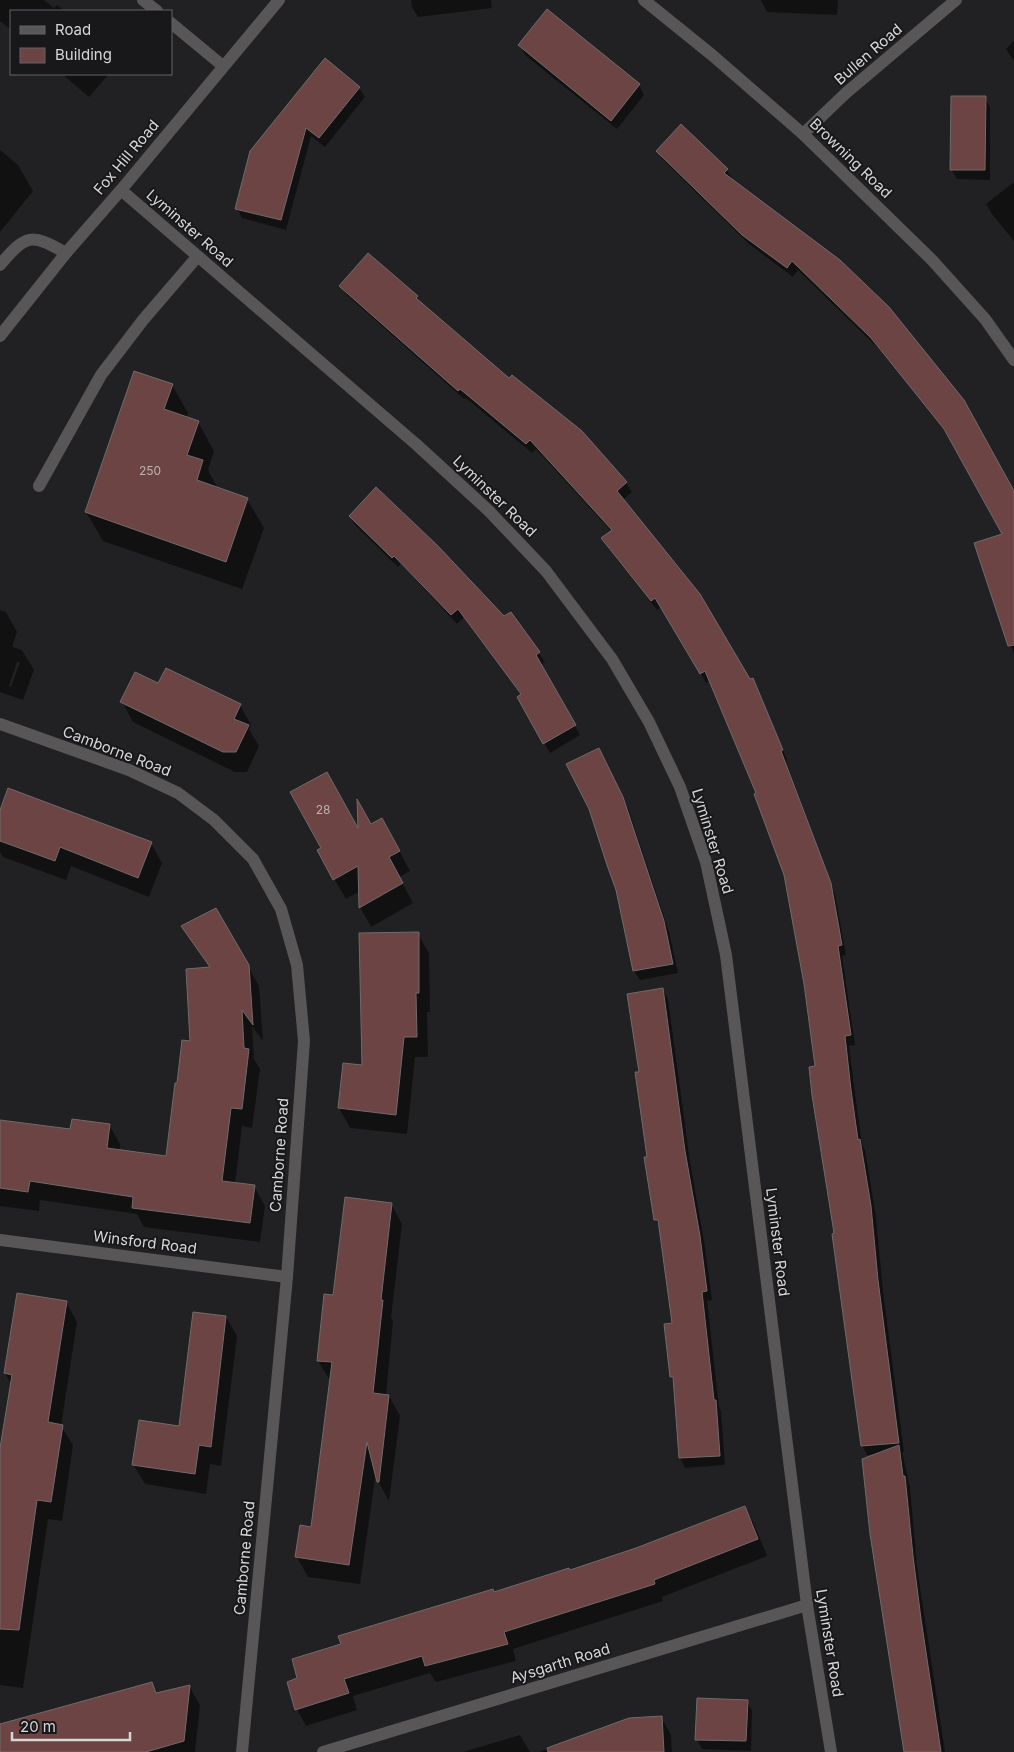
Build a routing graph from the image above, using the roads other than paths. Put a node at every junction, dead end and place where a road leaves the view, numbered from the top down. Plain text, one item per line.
1 (143, 0) edge
2 (279, 0) edge
3 (644, 0) edge
4 (956, 0) edge
5 (156, 10) edge
6 (172, 24) edge
7 (223, 66) junction
8 (804, 134) junction
9 (121, 190) junction
10 (66, 253) junction
11 (197, 257) junction
12 (0, 265) edge
13 (0, 336) edge
14 (1014, 360) edge
15 (39, 486) dead end
16 (0, 724) edge
17 (0, 1240) edge
18 (286, 1277) junction
19 (807, 1605) junction
20 (242, 1752) edge
21 (323, 1752) edge
22 (831, 1752) edge

1 - 5 street
2 - 7 street, Fox Hill Road
3 - 8 street, Browning Road
4 - 8 street, Bullen Road
6 - 7 street
7 - 9 street, Fox Hill Road
8 - 14 street, Browning Road
9 - 10 street, Fox Hill Road
9 - 11 street, Lyminster Road
10 - 12 street
10 - 13 street, Fox Hill Road
11 - 15 street
11 - 19 street, Lyminster Road
16 - 18 street, Camborne Road
17 - 18 street, Winsford Road
18 - 20 street, Camborne Road
19 - 21 street, Aysgarth Road
19 - 22 street, Lyminster Road

